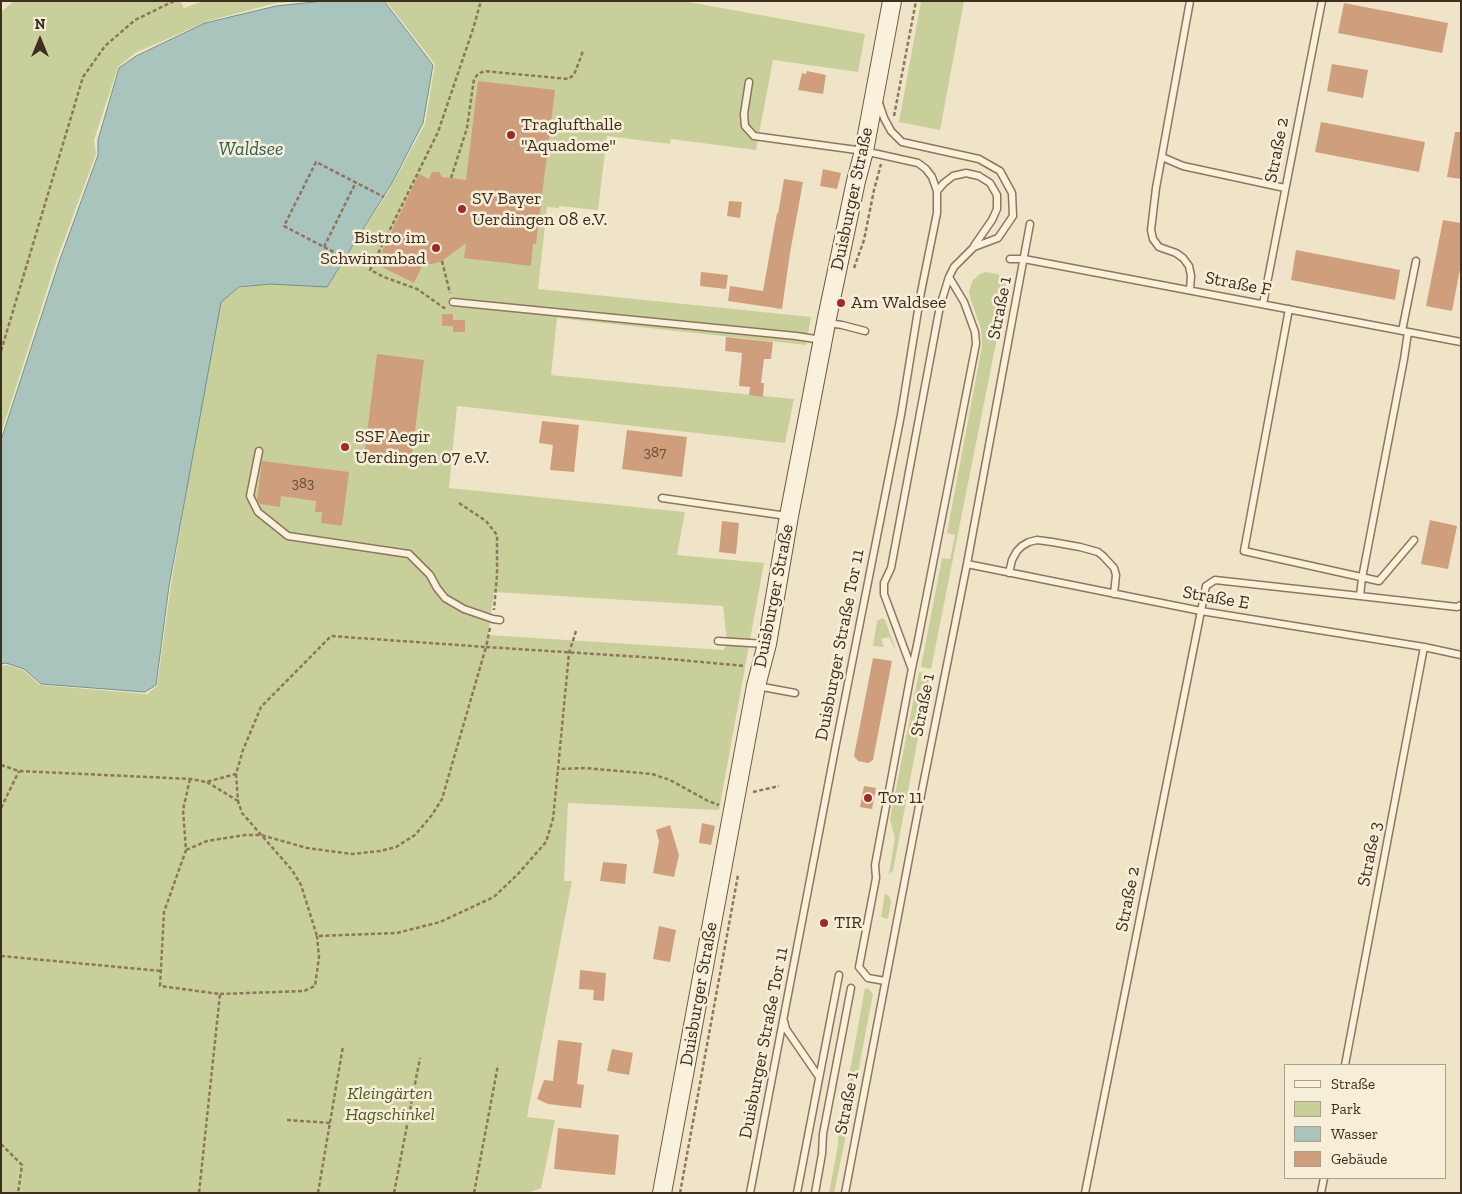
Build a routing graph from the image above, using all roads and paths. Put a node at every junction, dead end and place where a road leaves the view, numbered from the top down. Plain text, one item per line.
1 (174, 1) edge
2 (481, 1) edge
3 (892, 1) edge
4 (916, 1) edge
5 (1190, 1) edge
6 (1322, 1) edge
7 (583, 50) dead end
8 (749, 82) dead end
9 (875, 93) junction
10 (891, 131) junction
11 (864, 151) junction
12 (883, 156) junction
13 (1162, 157) junction
14 (451, 178) dead end
15 (356, 182) junction
16 (1285, 188) junction
17 (937, 191) junction
18 (384, 197) dead end
19 (1030, 224) dead end
20 (324, 247) junction
21 (974, 247) junction
22 (345, 258) dead end
23 (1010, 259) dead end
24 (1024, 259) junction
25 (442, 261) dead end
26 (1416, 261) dead end
27 (853, 271) dead end
28 (949, 277) junction
29 (1190, 290) junction
30 (453, 302) junction
31 (1263, 304) junction
32 (1289, 309) junction
33 (866, 331) dead end
34 (825, 332) junction
35 (1405, 332) junction
36 (1461, 342) edge
37 (1, 351) edge
38 (259, 451) dead end
39 (662, 498) dead end
40 (459, 503) dead end
41 (789, 516) junction
42 (1414, 540) dead end
43 (967, 564) junction
44 (1009, 573) junction
45 (1362, 578) junction
46 (1114, 594) junction
47 (1360, 596) junction
48 (1461, 605) edge
49 (1201, 611) junction
50 (496, 619) junction
51 (576, 631) dead end
52 (718, 641) dead end
53 (767, 644) junction
54 (486, 647) junction
55 (1424, 648) junction
56 (569, 653) junction
57 (1461, 655) edge
58 (749, 666) dead end
59 (912, 668) junction
60 (756, 686) junction
61 (795, 693) dead end
62 (1, 765) edge
63 (558, 769) junction
64 (19, 771) junction
65 (236, 774) junction
66 (190, 779) junction
67 (206, 782) junction
68 (779, 786) dead end
69 (753, 792) dead end
70 (238, 801) junction
71 (722, 806) dead end
72 (1, 808) edge
73 (260, 835) junction
74 (186, 850) junction
75 (739, 870) dead end
76 (317, 936) junction
77 (1, 956) edge
78 (161, 971) junction
79 (839, 975) dead end
80 (885, 982) junction
81 (851, 988) dead end
82 (220, 994) junction
83 (784, 1018) junction
84 (343, 1046) dead end
85 (420, 1058) dead end
86 (1345, 1064) edge
87 (498, 1065) dead end
88 (819, 1077) junction
89 (287, 1120) dead end
90 (330, 1124) junction
91 (1, 1144) edge
92 (1324, 1179) edge
93 (18, 1193) edge
94 (199, 1193) edge
95 (318, 1193) edge
96 (394, 1193) edge
97 (474, 1193) edge
98 (662, 1193) edge
99 (680, 1193) edge
100 (750, 1193) edge
101 (797, 1193) edge
102 (815, 1193) edge
103 (845, 1193) edge
104 (1085, 1193) edge
105 (1321, 1193) edge

1 - 37 path
2 - 30 path
3 - 9 main road, Duisburger Straße
4 - 10 path
5 - 13 lane
6 - 16 lane, Straße 2
7 - 14 path
8 - 11 lane, Duisburger Straße Tor 11
9 - 10 lane
9 - 11 main road, Duisburger Straße
10 - 21 lane
11 - 12 lane, Duisburger Straße Tor 11
11 - 34 main road, Duisburger Straße
12 - 17 lane, Duisburger Straße Tor 11
12 - 27 path
13 - 16 lane
13 - 29 lane
15 - 18 path
15 - 20 path
15 - 20 path
16 - 31 lane, Straße 2
17 - 21 lane
17 - 83 lane, Duisburger Straße Tor 11
19 - 24 lane, Straße 1
20 - 22 path
21 - 28 lane
23 - 24 lane, Straße F
24 - 29 lane, Straße F
24 - 43 lane, Straße 1
25 - 30 path
26 - 35 lane
28 - 59 lane
28 - 59 lane
29 - 31 lane, Straße F
30 - 34 lane
31 - 32 lane, Straße F
32 - 35 lane, Straße F
32 - 45 lane
33 - 34 lane
34 - 41 main road, Duisburger Straße
35 - 36 lane, Straße F
35 - 45 lane
38 - 50 lane
39 - 41 lane
40 - 50 path
41 - 53 main road, Duisburger Straße
42 - 45 lane
43 - 44 lane, Straße E
43 - 80 lane, Straße 1
44 - 46 lane, Straße E
44 - 46 lane
45 - 47 lane
46 - 49 lane, Straße E
47 - 48 lane, Straße 2
47 - 49 lane, Straße 2
49 - 55 lane, Straße E
49 - 104 lane, Straße 2
50 - 54 path
51 - 56 path
52 - 53 lane
53 - 60 main road, Duisburger Straße
54 - 56 path
54 - 65 path
54 - 73 path
55 - 57 lane, Straße E
55 - 86 lane, Straße 3
56 - 58 path
56 - 63 path
59 - 80 lane
60 - 61 lane
60 - 98 main road, Duisburger Straße
62 - 64 path
63 - 71 path
63 - 76 path
64 - 66 path
64 - 72 path
65 - 67 path
65 - 70 path
66 - 67 path
66 - 74 path
67 - 70 path
68 - 69 path
70 - 73 path
73 - 74 path
73 - 76 path
74 - 78 path
75 - 99 path
76 - 82 path
77 - 78 path
78 - 82 path
79 - 88 lane
80 - 103 lane, Straße 1
81 - 102 lane
82 - 94 path
83 - 88 lane
83 - 100 lane, Duisburger Straße Tor 11
84 - 90 path
85 - 96 path
87 - 97 path
88 - 101 lane
89 - 90 path
90 - 95 path
91 - 93 path
92 - 105 lane

